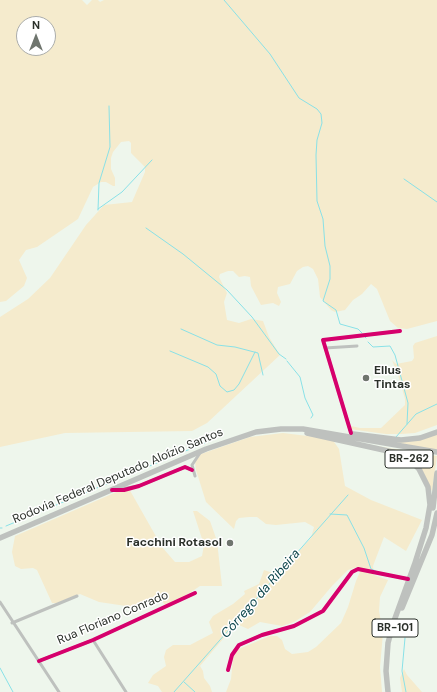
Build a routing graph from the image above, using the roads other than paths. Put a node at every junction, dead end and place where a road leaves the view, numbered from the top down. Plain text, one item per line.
1 (400, 331) dead end
2 (357, 346) dead end
3 (325, 348) junction
4 (283, 428) junction
5 (269, 430) junction
6 (297, 431) junction
7 (437, 432) edge
8 (351, 434) junction
9 (202, 450) junction
10 (436, 453) edge
11 (192, 470) junction
12 (437, 473) edge
13 (195, 476) dead end
14 (112, 490) junction
15 (437, 512) edge
16 (0, 538) edge
17 (414, 566) junction
18 (408, 580) junction
19 (195, 594) dead end
20 (77, 596) dead end
21 (0, 602) edge
22 (12, 622) junction
23 (93, 640) junction
24 (39, 660) junction
25 (228, 670) dead end
26 (59, 692) edge
27 (126, 692) edge
28 (388, 692) edge
29 (392, 692) edge

1 - 3 street
2 - 3 street
3 - 8 street
4 - 5 highway, BR-262
4 - 8 highway, BR-262
4 - 10 highway, BR-262
5 - 6 highway, BR-262
5 - 9 highway, Rodovia Federal Deputado Aloízio Santos / BR-262
6 - 10 highway, BR-262
6 - 17 highway, BR-262
7 - 8 highway, BR-262
9 - 11 street
9 - 14 highway, Rodovia Federal Deputado Aloízio Santos / BR-262
11 - 13 street
11 - 14 street
12 - 17 highway, BR-101
14 - 16 highway, Rodovia Federal Deputado Aloízio Santos / BR-262
15 - 29 highway, BR-101
17 - 18 highway, BR-101
18 - 25 street
18 - 28 highway, BR-101
19 - 23 street, Rua Floriano Conrado
20 - 22 street
21 - 22 street
22 - 24 street
23 - 24 street, Rua Floriano Conrado
23 - 27 street
24 - 26 street

